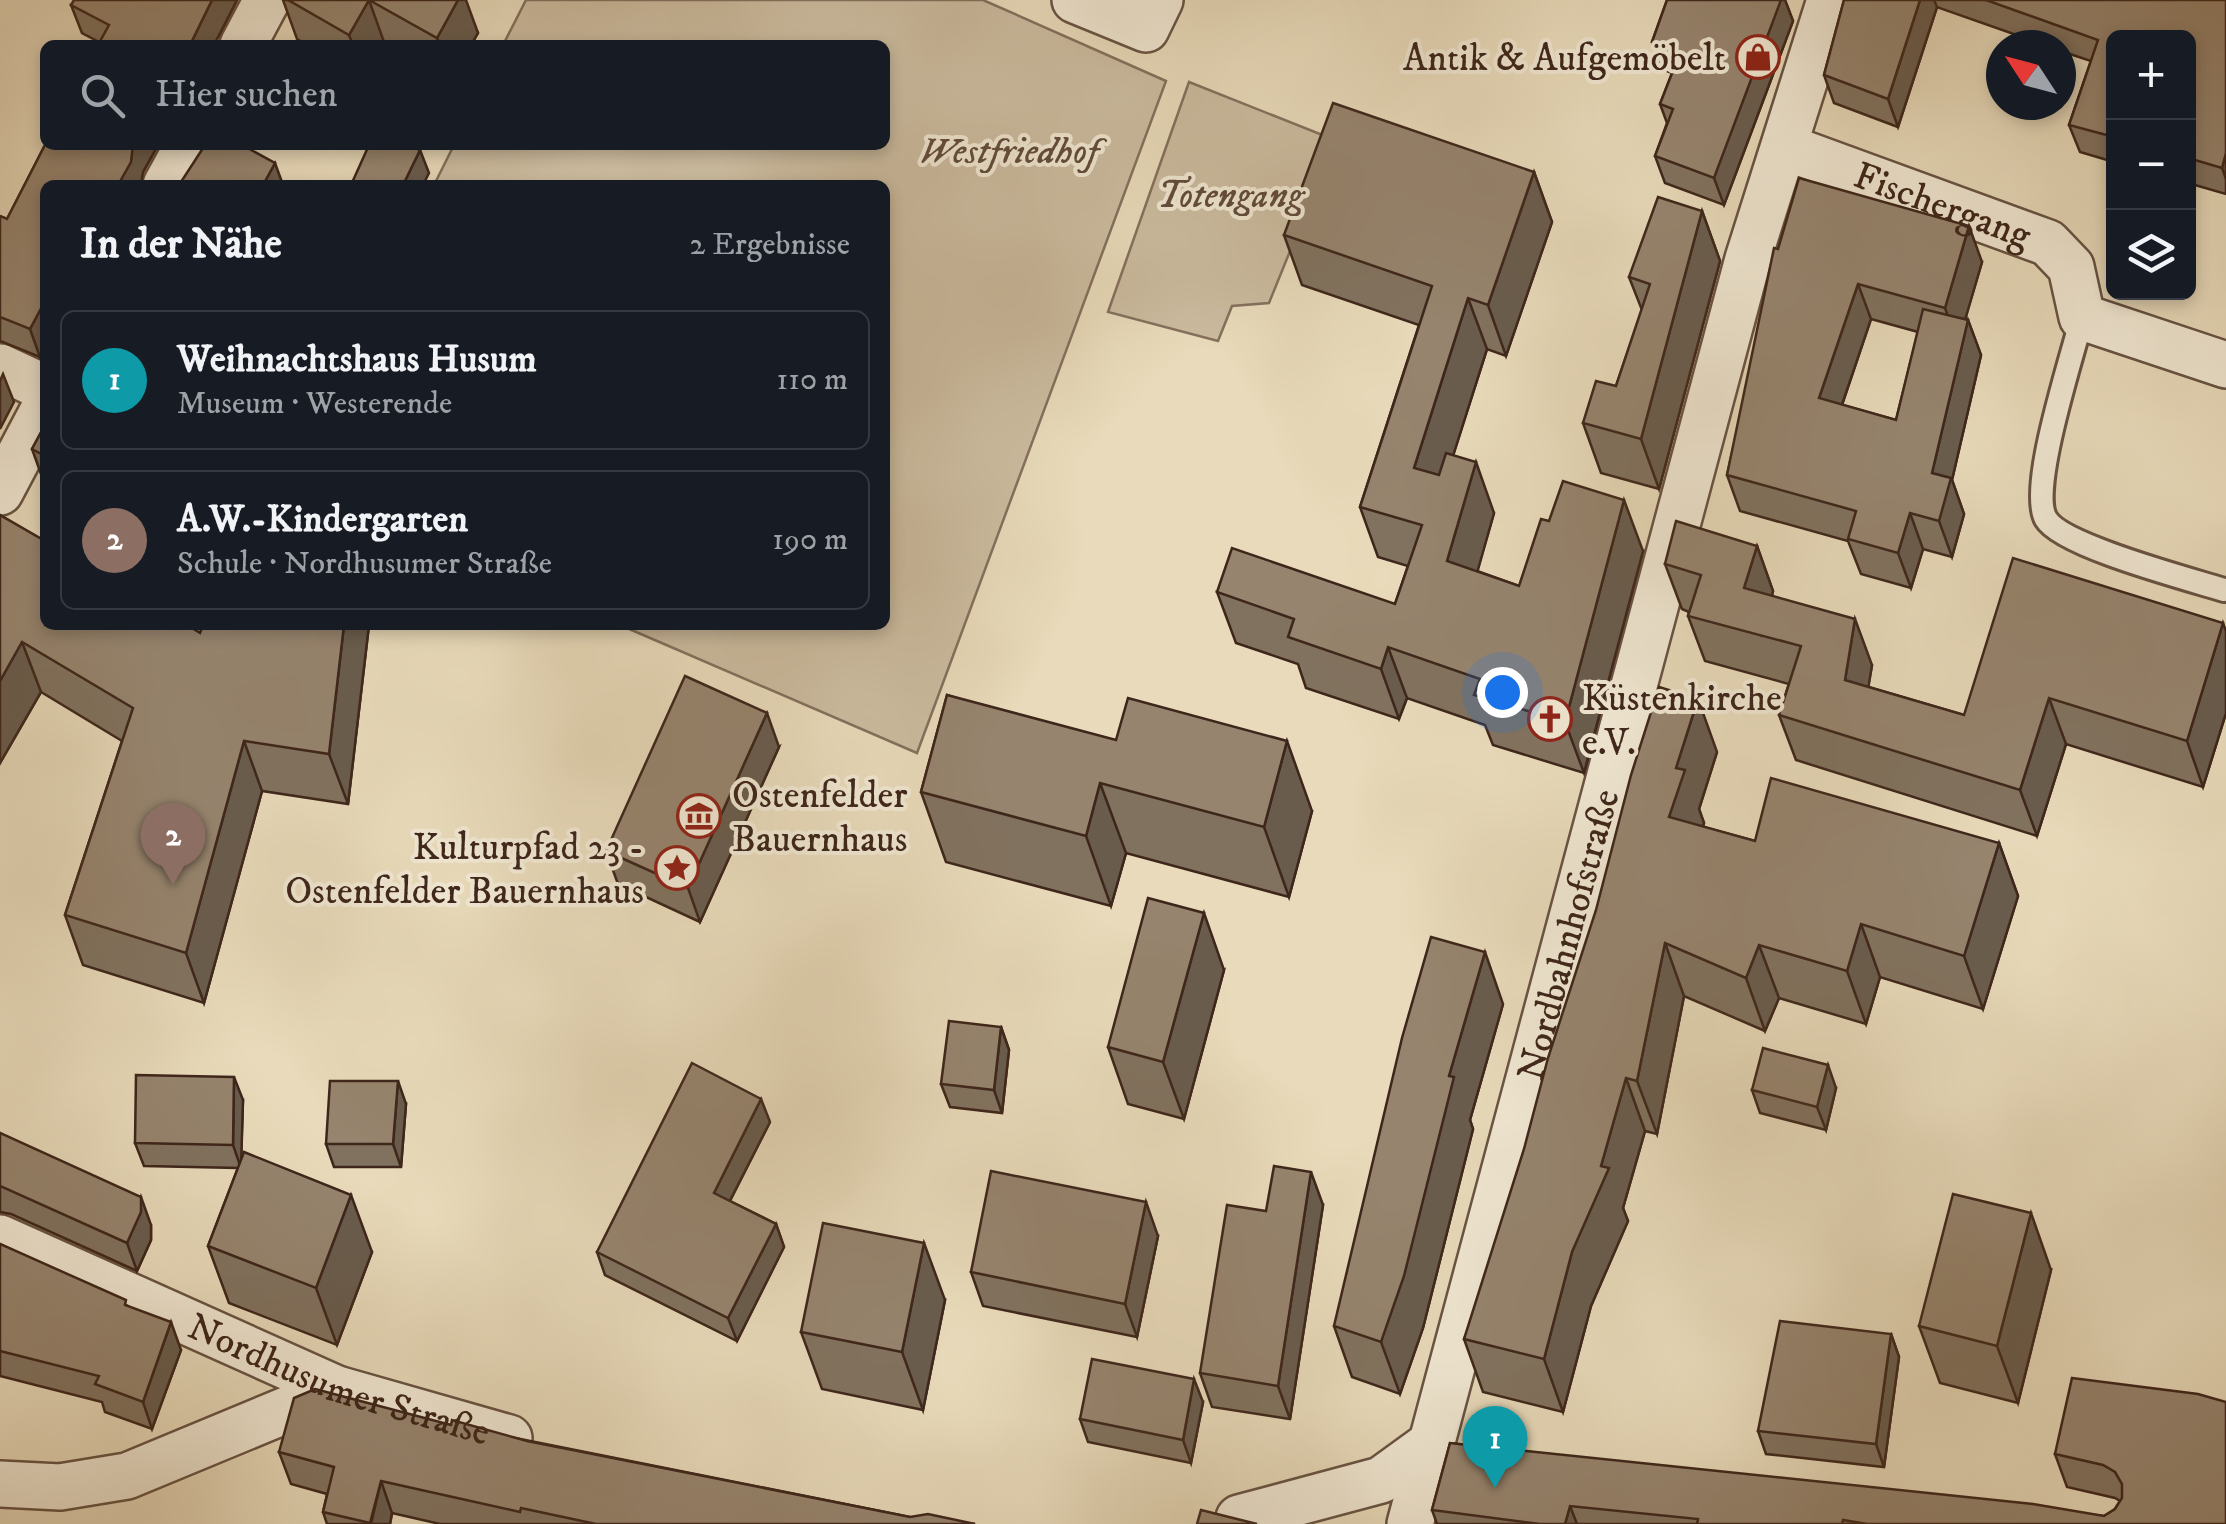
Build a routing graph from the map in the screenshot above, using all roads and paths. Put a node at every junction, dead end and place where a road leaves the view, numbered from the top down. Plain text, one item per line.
1 (268, 0) edge
2 (1074, 0) edge
3 (1830, 0) edge
4 (1153, 14) edge
5 (246, 40) edge
6 (1785, 148) junction
7 (185, 150) edge
8 (169, 180) edge
9 (2082, 316) junction
10 (2226, 364) edge
11 (0, 367) edge
12 (40, 386) edge
13 (40, 416) edge
14 (0, 492) edge
15 (2224, 590) edge
16 (0, 1238) edge
17 (336, 1389) junction
18 (1449, 1445) junction
19 (544, 1448) edge
20 (0, 1484) edge
21 (1231, 1522) edge
22 (1410, 1524) edge

1 - 5 street
2 - 4 street
3 - 6 street, Nordbahnhofstraße
6 - 9 street, Fischergang
6 - 18 street, Nordbahnhofstraße
7 - 8 street
9 - 10 street
9 - 15 lane
11 - 12 street
13 - 14 street
16 - 17 street, Nordhusumer Straße
17 - 19 street, Nordhusumer Straße
17 - 20 street
18 - 21 street
18 - 22 street, Nordbahnhofstraße

